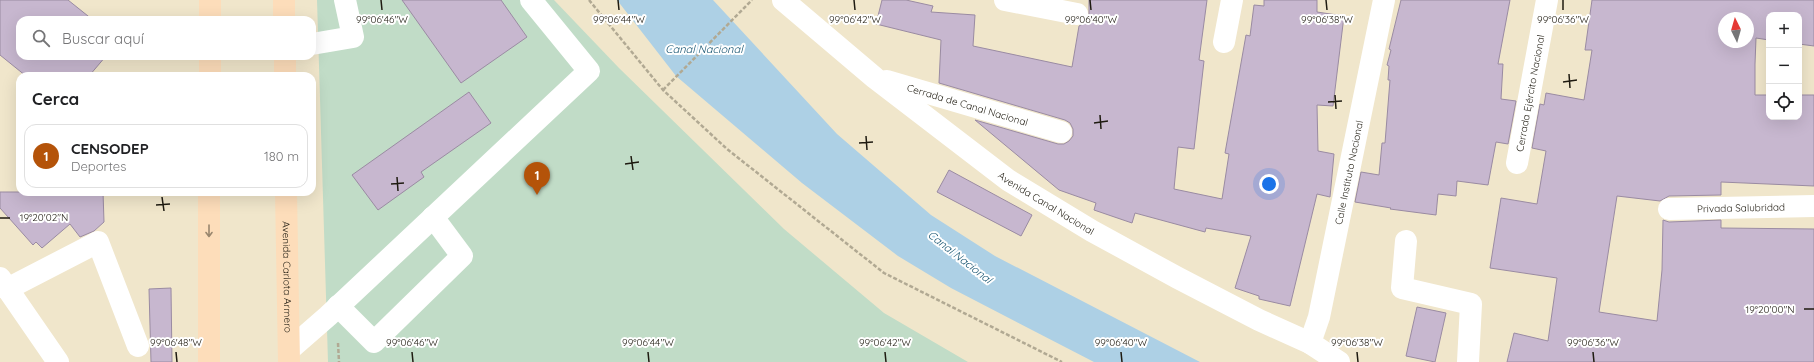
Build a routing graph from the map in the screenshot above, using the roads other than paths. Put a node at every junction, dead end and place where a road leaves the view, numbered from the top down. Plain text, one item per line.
1 (210, 0) edge
2 (284, 0) edge
3 (345, 0) edge
4 (531, 0) edge
5 (783, 0) edge
6 (1005, 0) edge
7 (1232, 0) edge
8 (1384, 0) edge
9 (1547, 0) edge
10 (1077, 14) dead end
11 (210, 16) edge
12 (284, 16) edge
13 (1224, 42) dead end
14 (316, 43) edge
15 (210, 60) edge
16 (285, 60) edge
17 (210, 72) edge
18 (285, 72) edge
19 (875, 78) junction
20 (1060, 132) dead end
21 (1517, 163) dead end
22 (209, 196) edge
23 (286, 196) edge
24 (1814, 206) edge
25 (1669, 208) dead end
26 (433, 217) junction
27 (1406, 241) dead end
28 (3, 284) edge
29 (338, 306) junction
30 (1310, 343) junction
31 (138, 346) dead end
32 (289, 356) edge
33 (58, 362) edge
34 (209, 362) edge
35 (1339, 362) edge
36 (1468, 362) edge

1 - 11 main road
2 - 12 main road
3 - 14 street
4 - 26 street
5 - 19 street, Avenida Canal Nacional
6 - 10 street
7 - 13 street
8 - 30 street, Calle Instituto Nacional
9 - 21 street, Cerrada Ejército Nacional
15 - 17 main road
16 - 18 main road
19 - 20 street, Cerrada de Canal Nacional
19 - 30 street, Avenida Canal Nacional
22 -> 34 main road
23 - 32 main road, Avenida Carlota Armero
24 - 25 street, Privada Salubridad
26 - 29 street
26 - 29 street
27 - 36 street
28 - 31 street
28 - 33 street
29 - 32 street
30 - 35 street, Avenida Canal Nacional

